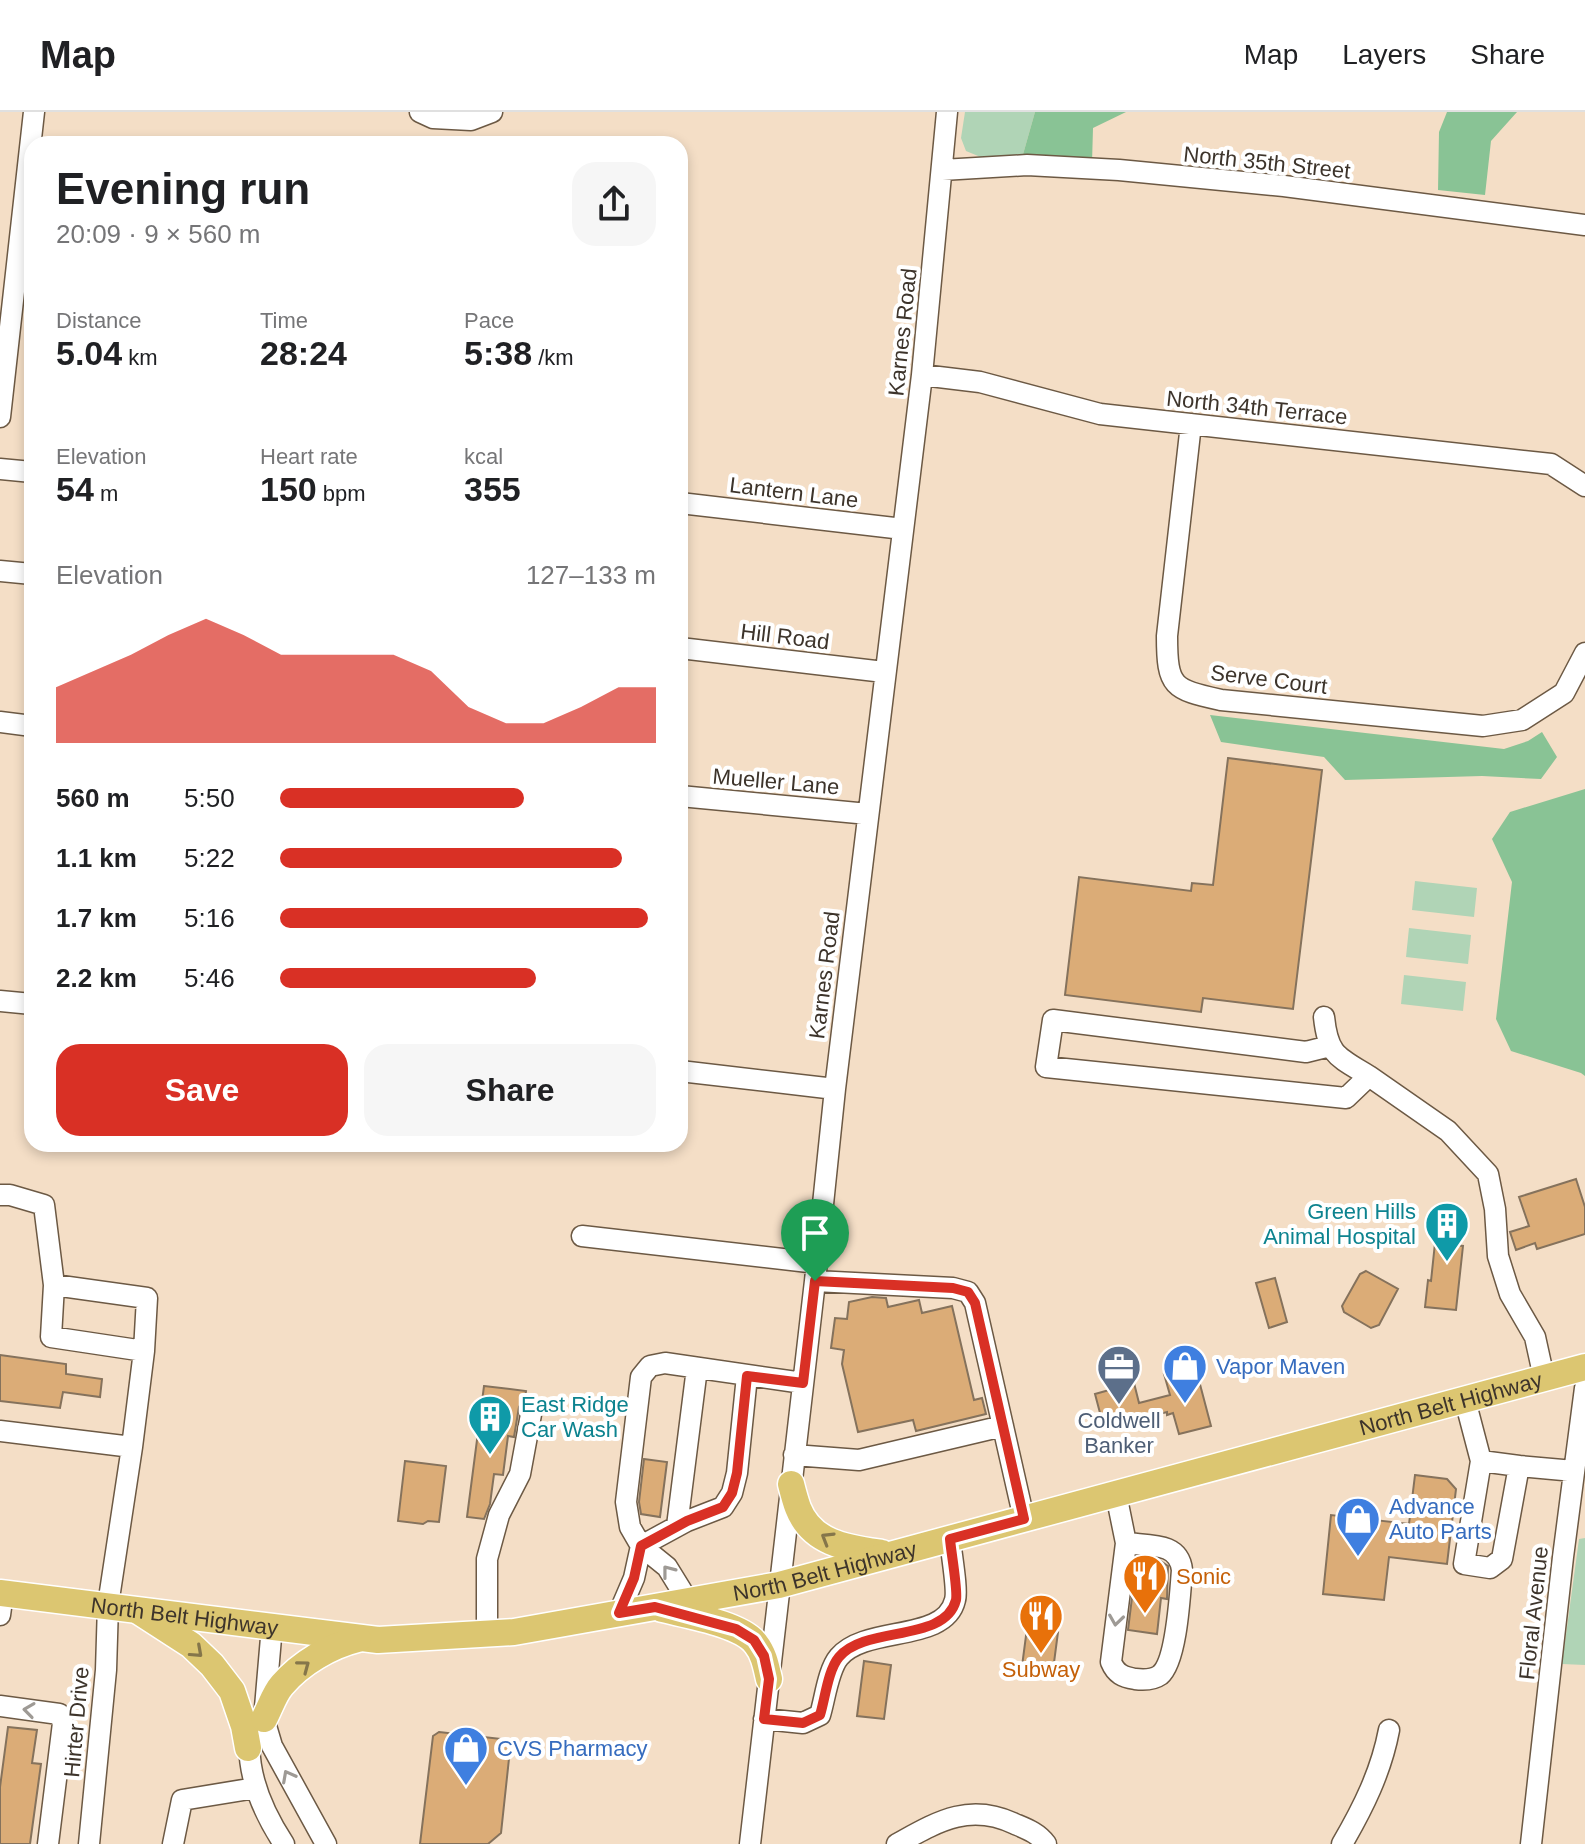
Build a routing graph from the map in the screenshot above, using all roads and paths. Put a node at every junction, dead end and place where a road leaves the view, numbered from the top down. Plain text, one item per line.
1 (34, 112) edge
2 (420, 112) edge
3 (492, 112) edge
4 (947, 112) edge
5 (33, 136) edge
6 (942, 170) junction
7 (1585, 225) edge
8 (24, 281) edge
9 (922, 375) junction
10 (0, 417) edge
11 (1191, 424) junction
12 (0, 469) edge
13 (24, 471) edge
14 (1585, 486) edge
15 (688, 504) edge
16 (903, 529) junction
17 (0, 571) edge
18 (24, 573) edge
19 (688, 649) edge
20 (1585, 653) edge
21 (884, 672) junction
22 (0, 722) edge
23 (24, 725) edge
24 (688, 797) edge
25 (868, 814) junction
26 (0, 1001) edge
27 (24, 1003) edge
28 (1324, 1017) dead end
29 (1330, 1046) junction
30 (688, 1072) edge
31 (1369, 1076) junction
32 (835, 1089) junction
33 (0, 1195) edge
34 (582, 1236) dead end
35 (816, 1272) junction
36 (54, 1285) junction
37 (144, 1351) junction
38 (1585, 1367) edge
39 (697, 1368) junction
40 (747, 1376) junction
41 (1544, 1378) junction
42 (803, 1383) junction
43 (1585, 1388) edge
44 (1465, 1400) junction
45 (532, 1409) dead end
46 (1003, 1426) junction
47 (0, 1431) edge
48 (132, 1447) junction
49 (794, 1455) junction
50 (1481, 1461) junction
51 (1519, 1466) junction
52 (1574, 1471) junction
53 (791, 1484) junction
54 (1116, 1494) junction
55 (1024, 1519) junction
56 (677, 1526) junction
57 (950, 1539) junction
58 (1126, 1543) junction
59 (641, 1546) junction
60 (893, 1554) junction
61 (779, 1585) junction
62 (1, 1600) edge
63 (688, 1601) junction
64 (121, 1607) junction
65 (655, 1607) junction
66 (619, 1613) junction
67 (272, 1626) junction
68 (487, 1634) junction
69 (364, 1638) junction
70 (769, 1679) junction
71 (0, 1706) edge
72 (264, 1719) junction
73 (764, 1719) junction
74 (63, 1723) junction
75 (100, 1729) junction
76 (1389, 1730) dead end
77 (248, 1748) junction
78 (255, 1788) junction
79 (48, 1844) edge
80 (89, 1844) edge
81 (173, 1844) edge
82 (284, 1844) edge
83 (326, 1844) edge
84 (750, 1844) edge
85 (897, 1844) edge
86 (1046, 1844) edge
87 (1342, 1844) edge
88 (1531, 1844) edge

1 - 5 street
2 - 3 street
4 - 6 street, Karnes Road
6 - 7 street, North 35th Street
6 - 9 street, Karnes Road
8 - 10 street
9 - 11 street, North 34th Terrace
9 - 16 street, Karnes Road
11 - 14 street, North 34th Terrace
11 - 20 street, Serve Court
12 - 13 street
15 - 16 street, Lantern Lane
16 - 21 street, Karnes Road
17 - 18 street
19 - 21 street, Hill Road
21 - 25 street, Karnes Road
22 - 23 street
24 - 25 street, Mueller Lane
25 - 32 street, Karnes Road
26 - 27 street
28 - 29 street
29 - 31 street
29 - 31 street
30 - 32 street
31 - 41 street
32 - 35 street, Karnes Road
33 - 36 street
34 - 35 street
35 - 42 street, Karnes Road
35 - 46 street
36 - 37 street
36 - 37 street, Hirter Drive
37 - 48 street, Hirter Drive
38 - 41 main road, North Belt Highway
39 - 40 street
39 - 56 street
39 - 59 street
40 - 42 street
40 - 56 street
41 - 44 main road, North Belt Highway
42 - 49 street, Karnes Road
43 - 52 street, Floral Avenue
44 - 50 street
44 - 54 main road, North Belt Highway
45 - 68 street
46 - 49 street
46 - 55 street
47 - 48 street
48 - 64 street, Hirter Drive
49 - 53 street, Karnes Road
50 - 51 street
50 - 51 street
51 - 52 street
52 - 88 street, Floral Avenue
60 -> 53 main road
53 - 61 street, Karnes Road
54 - 55 main road, North Belt Highway
54 - 58 street
55 - 57 main road, North Belt Highway
56 - 59 street
57 - 60 main road, North Belt Highway
57 - 73 street
58 -> 58 street
63 -> 59 street
59 - 66 street
60 - 61 main road, North Belt Highway
61 - 63 main road, North Belt Highway
61 - 70 street, Karnes Road
62 - 64 main road, North Belt Highway
63 - 65 main road, North Belt Highway
64 - 67 main road, North Belt Highway
64 - 75 street, Hirter Drive
64 -> 77 main road
65 - 66 main road, North Belt Highway
65 - 70 main road
66 - 68 main road, North Belt Highway
67 - 69 main road, North Belt Highway
67 - 72 street
67 - 77 street
68 - 69 main road, North Belt Highway
72 -> 69 main road
70 - 73 street, Karnes Road
74 -> 71 street
83 -> 72 street
73 - 84 street, Karnes Road
74 - 75 street
74 - 79 street
75 - 80 street, Hirter Drive
76 - 87 street
77 - 78 street
78 - 81 street
78 - 82 street
85 - 86 street

